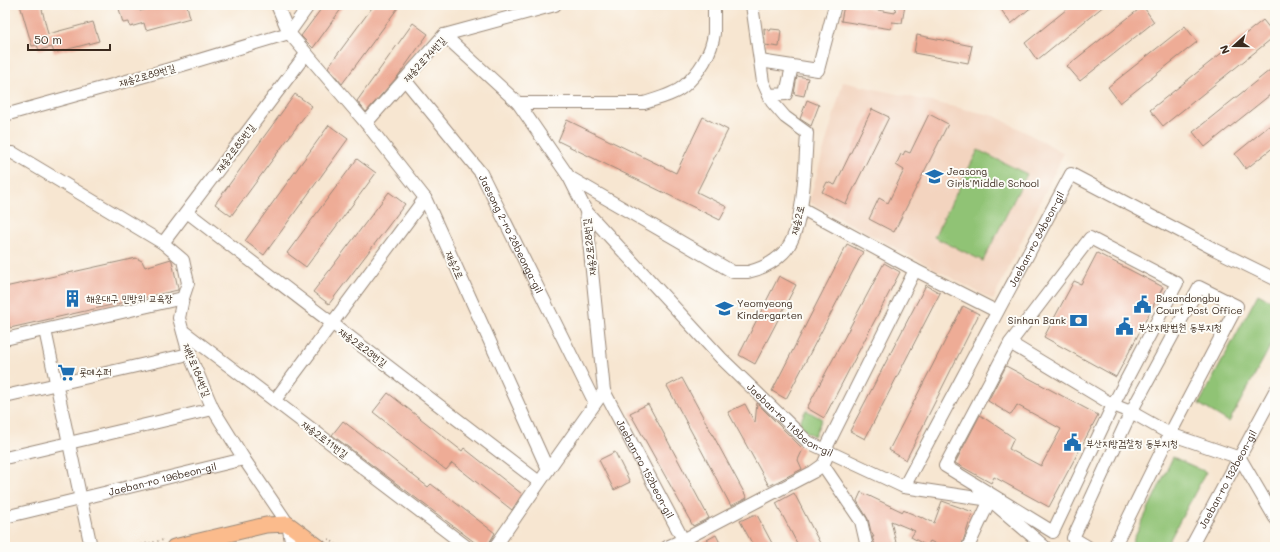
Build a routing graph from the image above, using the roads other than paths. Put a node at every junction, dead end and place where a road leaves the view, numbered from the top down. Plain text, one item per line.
1 (277, 5) edge
2 (309, 5) edge
3 (555, 5) edge
4 (714, 5) edge
5 (752, 5) edge
6 (835, 5) edge
7 (520, 9) edge
8 (288, 33) junction
9 (444, 35) junction
10 (306, 54) junction
11 (760, 61) junction
12 (792, 66) junction
13 (405, 80) junction
14 (769, 95) junction
15 (518, 103) junction
16 (5, 115) edge
17 (366, 123) junction
18 (5, 153) edge
19 (569, 177) junction
20 (425, 198) junction
21 (801, 208) junction
22 (586, 211) junction
23 (187, 212) junction
24 (164, 243) junction
25 (915, 270) junction
26 (1275, 279) edge
27 (183, 298) junction
28 (996, 311) junction
29 (332, 324) junction
30 (45, 330) junction
31 (183, 331) junction
32 (5, 338) edge
33 (1010, 343) junction
34 (189, 354) junction
35 (56, 385) junction
36 (604, 391) junction
37 (1275, 391) edge
38 (5, 396) edge
39 (275, 400) junction
40 (595, 403) junction
41 (1113, 405) junction
42 (213, 409) junction
43 (1131, 412) junction
44 (1170, 434) junction
45 (69, 443) junction
46 (827, 451) junction
47 (5, 458) edge
48 (244, 458) junction
49 (1240, 458) junction
50 (823, 465) junction
51 (548, 470) junction
52 (539, 482) junction
53 (904, 487) junction
54 (80, 499) junction
55 (990, 500) junction
56 (5, 517) edge
57 (1275, 518) edge
58 (288, 524) junction
59 (685, 543) edge
60 (91, 547) edge
61 (174, 547) edge
62 (292, 547) edge
63 (318, 547) edge
64 (467, 547) edge
65 (495, 547) edge
66 (667, 547) edge
67 (867, 547) edge
68 (968, 547) edge
69 (1045, 547) edge
70 (1088, 547) edge
71 (1114, 547) edge
72 (1192, 547) edge

1 - 8 street, 재송2로
2 - 8 street
3 - 7 street, 재송2로74번길
4 - 15 street
5 - 11 street, 재송2로
6 - 12 street
7 - 9 street, 재송2로74번길
8 - 10 street, 재송2로
8 - 16 street, 재송2로89번길
9 - 13 street, 재송2로74번길
9 - 15 street, 재송2로28번길
10 - 17 street, 재송2로
10 - 23 street, 재송2로85번길
11 - 12 street
11 - 14 street, 재송2로
12 - 14 street
13 - 17 street, 재송2로74번길
13 - 40 street, Jaesong 2-ro 28beonga-gil
14 - 21 street, 재송2로
15 - 19 street, 재송2로28번길
17 - 20 street, 재송2로
18 - 24 street, 재반로184번길
19 - 21 street, 재송2로
19 - 22 street, 재송2로28번길
20 - 29 street
20 - 51 street, 재송2로
21 - 25 street
22 - 36 street, 재송2로28번길
22 - 46 street, Jaeban-ro 118beon-gil
23 - 24 street, 재송2로85번길
23 - 29 street, 재송2로23번길
24 - 27 street, 재반로184번길
25 - 28 street
25 - 46 street
26 - 28 street, Jaeban-ro 84beon-gil
27 - 30 street
27 - 31 street, 재반로184번길
28 - 53 street
29 - 39 street
29 - 52 street, 재송2로23번길
30 - 32 street
30 - 35 street
31 - 34 street, 재반로184번길
31 - 39 street, 재송2로11번길
33 - 41 street
33 - 41 street
33 - 41 street
34 - 35 street
34 - 42 street, 재반로184번길
35 - 38 street
35 - 45 street
36 - 40 street
36 - 59 street, Jaeban-ro 152beon-gil
37 - 49 street, Jaeban-ro 132beon-gil
39 - 64 street, 재송2로11번길
40 - 51 street
41 - 43 street
42 - 45 street
42 - 48 street, 재반로184번길
43 - 44 street
43 - 44 street
43 - 70 street
44 - 49 street
44 - 71 street
45 - 47 street
45 - 54 street
46 - 50 street
46 - 53 street, Jaeban-ro 118beon-gil
48 - 54 street, Jaeban-ro 196beon-gil
48 - 58 street, 재반로184번길
49 - 57 street
49 - 72 street, Jaeban-ro 132beon-gil
50 - 59 street
50 - 67 street
51 - 52 street
52 - 65 street
53 - 55 street, Jaeban-ro 118beon-gil
54 - 56 street, Jaeban-ro 196beon-gil
54 - 60 street
55 - 68 street
55 - 69 street
58 - 61 main road
58 - 62 street
58 - 63 main road
59 - 66 street

